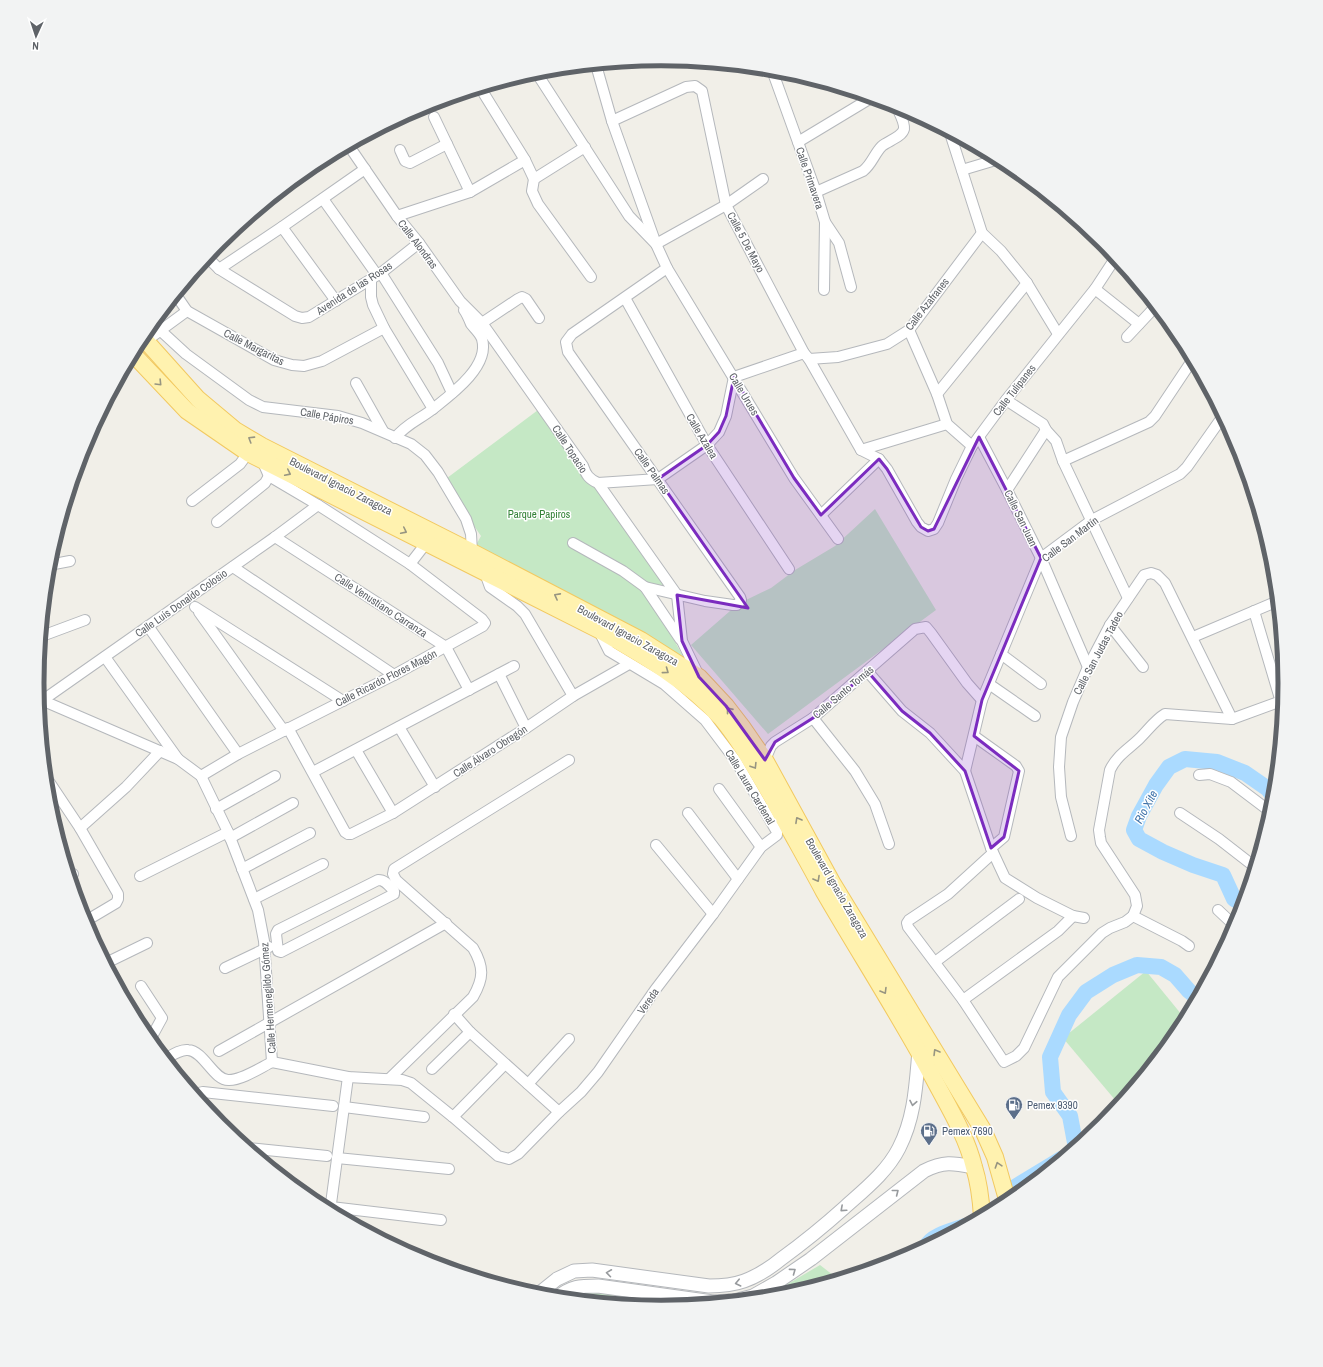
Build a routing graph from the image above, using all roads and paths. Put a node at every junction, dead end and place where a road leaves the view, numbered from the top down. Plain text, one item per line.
1 (597, 69) edge
2 (777, 77) edge
3 (540, 78) edge
4 (483, 93) edge
5 (866, 101) edge
6 (900, 114) edge
7 (434, 117) dead end
8 (612, 122) junction
9 (952, 139) edge
10 (798, 142) junction
11 (447, 144) junction
12 (585, 147) junction
13 (352, 150) edge
14 (400, 150) dead end
15 (525, 160) junction
16 (991, 161) edge
17 (365, 169) junction
18 (962, 170) junction
19 (534, 179) junction
20 (763, 180) dead end
21 (470, 192) junction
22 (816, 192) junction
23 (323, 199) junction
24 (726, 205) junction
25 (397, 216) junction
26 (825, 222) junction
27 (282, 227) junction
28 (982, 233) junction
29 (418, 243) junction
30 (656, 244) junction
31 (211, 262) edge
32 (1113, 262) edge
33 (667, 268) junction
34 (219, 269) junction
35 (377, 276) junction
36 (591, 277) dead end
37 (1026, 283) junction
38 (851, 287) dead end
39 (1095, 289) junction
40 (824, 290) dead end
41 (625, 298) junction
42 (179, 299) edge
43 (336, 301) junction
44 (460, 301) junction
45 (1152, 310) edge
46 (187, 311) junction
47 (539, 318) dead end
48 (482, 324) junction
49 (1139, 324) junction
50 (384, 328) junction
51 (909, 330) junction
52 (161, 331) junction
53 (1058, 334) junction
54 (152, 335) edge
55 (493, 338) joint
56 (1127, 338) dead end
57 (147, 341) edge
58 (807, 356) junction
59 (137, 358) edge
60 (1190, 364) edge
61 (734, 377) junction
62 (356, 383) dead end
63 (452, 393) junction
64 (937, 394) junction
65 (1006, 400) junction
66 (434, 409) junction
67 (1220, 420) edge
68 (947, 424) junction
69 (1046, 430) junction
70 (383, 431) junction
71 (978, 437) junction
72 (395, 438) junction
73 (707, 445) junction
74 (972, 446) junction
75 (861, 450) junction
76 (255, 456) junction
77 (879, 459) junction
78 (1063, 460) junction
79 (268, 476) junction
80 (658, 479) junction
81 (598, 483) junction
82 (1007, 490) junction
83 (192, 502) dead end
84 (318, 505) junction
85 (821, 514) junction
86 (1092, 520) junction
87 (217, 522) dead end
88 (275, 537) junction
89 (838, 539) dead end
90 (427, 542) junction
91 (573, 543) dead end
92 (472, 552) junction
93 (1040, 558) junction
94 (70, 561) dead end
95 (56, 564) edge
96 (410, 564) junction
97 (233, 567) junction
98 (789, 569) dead end
99 (485, 573) junction
100 (646, 587) junction
101 (677, 595) junction
102 (188, 598) junction
103 (1128, 598) junction
104 (1274, 603) edge
105 (195, 607) junction
106 (1254, 611) junction
107 (85, 620) dead end
108 (1110, 625) junction
109 (148, 626) junction
110 (599, 630) junction
111 (46, 635) edge
112 (1192, 637) junction
113 (682, 641) junction
114 (446, 647) junction
115 (1001, 654) junction
116 (105, 657) junction
117 (629, 664) junction
118 (514, 666) dead end
119 (1088, 667) junction
120 (1143, 667) dead end
121 (868, 672) junction
122 (499, 674) junction
123 (394, 675) junction
124 (699, 677) junction
125 (989, 684) junction
126 (1041, 684) dead end
127 (1279, 688) edge
128 (468, 690) junction
129 (573, 696) junction
130 (44, 698) edge
131 (982, 700) junction
132 (44, 701) edge
133 (343, 701) junction
134 (1279, 703) edge
135 (1035, 716) dead end
136 (813, 718) junction
137 (1232, 719) junction
138 (400, 727) junction
139 (526, 728) junction
140 (286, 730) junction
141 (974, 736) junction
142 (356, 750) junction
143 (160, 751) junction
144 (238, 754) junction
145 (178, 759) junction
146 (569, 760) dead end
147 (765, 760) junction
148 (965, 771) junction
149 (313, 772) junction
150 (1199, 775) dead end
151 (201, 776) junction
152 (275, 776) dead end
153 (435, 787) junction
154 (53, 788) edge
155 (719, 789) dead end
156 (293, 803) dead end
157 (1266, 808) edge
158 (216, 809) junction
159 (393, 813) junction
160 (688, 813) dead end
161 (1180, 813) dead end
162 (80, 828) junction
163 (310, 833) dead end
164 (229, 835) junction
165 (777, 835) joint
166 (1071, 836) dead end
167 (890, 844) dead end
168 (656, 845) dead end
169 (761, 847) junction
170 (992, 851) junction
171 (324, 864) dead end
172 (1251, 864) edge
173 (242, 869) junction
174 (140, 876) dead end
175 (1005, 878) junction
176 (738, 879) junction
177 (254, 899) junction
178 (1218, 910) dead end
179 (713, 914) junction
180 (1073, 916) junction
181 (1133, 916) junction
182 (90, 918) edge
183 (1084, 918) dead end
184 (1231, 922) edge
185 (446, 923) junction
186 (147, 943) dead end
187 (276, 944) junction
188 (1189, 946) dead end
189 (265, 948) junction
190 (110, 961) edge
191 (935, 962) junction
192 (225, 968) dead end
193 (141, 986) dead end
194 (963, 1000) junction
195 (454, 1014) junction
196 (270, 1023) junction
197 (470, 1032) junction
198 (153, 1034) edge
199 (569, 1039) dead end
200 (218, 1051) dead end
201 (919, 1051) junction
202 (170, 1056) edge
203 (272, 1062) junction
204 (505, 1064) junction
205 (432, 1069) dead end
206 (348, 1077) junction
207 (389, 1079) junction
208 (528, 1084) junction
209 (199, 1093) edge
210 (333, 1106) dead end
211 (344, 1108) junction
212 (559, 1112) junction
213 (424, 1117) dead end
214 (453, 1117) junction
215 (255, 1149) edge
216 (332, 1157) junction
217 (509, 1159) joint
218 (974, 1167) junction
219 (449, 1169) dead end
220 (1006, 1196) edge
221 (331, 1205) edge
222 (339, 1210) edge
223 (982, 1211) edge
224 (441, 1220) dead end
225 (544, 1290) edge
226 (564, 1293) edge
227 (758, 1293) edge
228 (699, 1300) edge

1 - 8 street, Calle Urues
2 - 10 street, Calle Primavera
3 - 12 street, Calle Urues
4 - 15 street
5 - 10 street
6 - 22 street
7 - 11 street
8 - 24 street, Calle 5 De Mayo
8 - 30 street, Calle Urues
9 - 18 street
10 - 22 street, Calle Primavera
11 - 14 street
11 - 21 street
12 - 19 street
12 - 30 street, Calle Urues
13 - 17 street, Calle Alondras
15 - 19 street
15 - 21 street
16 - 18 street
17 - 23 street
17 - 25 street, Calle Alondras
18 - 28 street
19 - 36 street
20 - 24 street
21 - 25 street
22 - 26 street, Calle Primavera
23 - 27 street
23 - 35 street
24 - 30 street
24 - 58 street, Calle 5 De Mayo
25 - 29 street, Calle Alondras
26 - 38 street
26 - 40 street, Calle Primavera
27 - 34 street
27 - 43 street
28 - 37 street
28 - 51 street, Calle Azafranes
29 - 35 street, Avenida de las Rosas
29 - 44 street, Calle Alondras
30 - 33 street, Calle Urues
31 - 34 street, Avenida de las Rosas
32 - 39 street, Calle Tulipanes
33 - 41 street
33 - 61 street, Calle Urues
34 - 43 street, Avenida de las Rosas
35 - 43 street, Avenida de las Rosas
35 - 50 street
35 - 63 street
37 - 53 street
37 - 64 street
39 - 49 street
39 - 53 street, Calle Tulipanes
41 - 73 street, Calle Azalea
41 - 80 street, Calle Palmas
42 - 46 street, Calle Margaritas
44 - 48 street, Calle Alondras
44 - 63 street
45 - 49 street
46 - 50 street, Calle Margaritas
46 - 52 street
47 - 48 street
48 - 55 street, Calle Alondras
49 - 56 street
50 - 66 street
51 - 58 street, Calle Azafranes
51 - 64 street
52 - 54 street
52 - 70 street, Calle Pápiros
53 - 65 street, Calle Tulipanes
55 - 81 street, Calle Topacio
92 -> 57 main road, Boulevard Ignacio Zaragoza
58 - 61 street, Calle Azafranes
58 - 75 street, Calle 5 De Mayo
59 -> 76 main road, Boulevard Ignacio Zaragoza
60 - 78 street
61 - 73 street
61 - 85 street, Calle Urues
62 - 70 street
63 - 66 street
64 - 68 street
65 - 69 street
65 - 71 street, Calle Tulipanes
66 - 72 street
67 - 86 street, Calle San Martín
68 - 74 street
68 - 75 street
69 - 78 street
69 - 82 street
70 - 72 street, Calle Pápiros
71 - 74 street, Calle Tulipanes
71 - 82 street, Calle San Juan
72 - 92 street, Calle Pápiros
73 - 80 street
73 - 98 street, Calle Azalea
74 - 77 street, Calle Tulipanes
75 - 77 street
76 - 79 street
76 - 83 street
76 -> 90 main road, Boulevard Ignacio Zaragoza
77 - 85 street
78 - 86 street
79 - 84 street, Calle Ricardo Flores Magón
79 - 87 street
80 - 81 street
80 - 101 street, Calle Palmas
81 - 101 street, Calle Topacio
82 - 93 street, Calle San Juan
84 - 88 street, Calle Luis Donaldo Colosio
84 - 96 street, Calle Ricardo Flores Magón
85 - 89 street, Calle Urues
86 - 93 street, Calle San Martín
86 - 103 street
88 - 97 street, Calle Luis Donaldo Colosio
88 - 114 street, Calle Venustiano Carranza
90 - 96 street
90 - 99 main road, Boulevard Ignacio Zaragoza
91 - 100 street
124 -> 92 main road, Boulevard Ignacio Zaragoza
93 - 115 street, Calle San Martín
93 - 119 street, Calle San Juan
94 - 95 street
96 - 114 street, Calle Ricardo Flores Magón
97 - 102 street, Calle Luis Donaldo Colosio
97 - 123 street
99 - 110 main road, Boulevard Ignacio Zaragoza
99 - 129 street
100 - 101 street
100 - 113 street
101 - 113 street
102 - 105 street
102 - 109 street, Calle Luis Donaldo Colosio
103 - 108 street, Calle San Judas Tadeo
103 - 112 street, Calle San Judas Tadeo
104 - 106 street
105 - 133 street
105 - 140 street
106 - 112 street
106 - 127 street
107 - 111 street
108 - 119 street, Calle San Judas Tadeo
108 - 120 street
109 - 116 street, Calle Luis Donaldo Colosio
109 - 144 street
110 - 117 street, Calle Laura Cardenal
110 -> 201 main road, Boulevard Ignacio Zaragoza
112 - 137 street
113 - 124 street
114 - 123 street, Calle Ricardo Flores Magón
114 - 128 street
115 - 125 street, Calle San Martín
115 - 126 street
116 - 130 street, Calle Luis Donaldo Colosio
116 - 145 street
117 - 129 street, Calle Álvaro Obregón
117 - 165 street, Calle Laura Cardenal
118 - 122 street
119 - 166 street, Calle San Judas Tadeo
121 - 131 street, Calle Santo Tomás
121 - 136 street, Calle Santo Tomás
121 - 148 street
122 - 128 street
122 - 139 street
123 - 133 street, Calle Ricardo Flores Magón
147 -> 124 main road, Boulevard Ignacio Zaragoza
125 - 131 street, Calle San Martín
125 - 135 street
128 - 138 street
129 - 139 street, Calle Álvaro Obregón
131 - 141 street, Calle San Martín
132 - 143 street, Calle Hermenegildo Gómez
133 - 140 street, Calle Ricardo Flores Magón
134 - 137 street
136 - 147 street, Calle Santo Tomás
136 - 167 street
137 - 181 street
138 - 142 street
138 - 153 street
139 - 153 street, Calle Álvaro Obregón
140 - 144 street, Calle Ricardo Flores Magón
140 - 149 street
141 - 148 street, Calle San Martín
141 - 170 street
142 - 149 street
142 - 159 street
143 - 145 street, Calle Hermenegildo Gómez
143 - 162 street
144 - 151 street, Calle Ricardo Flores Magón
145 - 151 street, Calle Hermenegildo Gómez
146 - 185 street
220 -> 147 main road, Boulevard Ignacio Zaragoza
148 - 170 street
149 - 159 street, Calle Álvaro Obregón
150 - 157 street
151 - 158 street, Calle Hermenegildo Gómez
152 - 158 street
153 - 159 street, Calle Álvaro Obregón
154 - 162 street
155 - 169 street
156 - 164 street
158 - 164 street, Calle Hermenegildo Gómez
160 - 176 street
161 - 172 street
162 - 182 street
163 - 173 street
164 - 173 street, Calle Hermenegildo Gómez
164 - 174 street
165 - 169 street, Vereda
168 - 179 street
169 - 176 street, Vereda
170 - 175 street
170 - 191 street
171 - 177 street
173 - 177 street, Calle Hermenegildo Gómez
175 - 180 street
175 - 191 street
176 - 179 street, Vereda
177 - 189 street, Calle Hermenegildo Gómez
178 - 184 street
179 - 212 street, Vereda
180 - 183 street
180 - 194 street
181 - 188 street
181 - 194 street
185 - 195 street
185 - 196 street
186 - 190 street
187 - 187 street
187 - 189 street
189 - 192 street
189 - 196 street, Calle Hermenegildo Gómez
191 - 194 street
193 - 198 street
195 - 197 street
195 - 207 street
196 - 200 street
196 - 203 street, Calle Hermenegildo Gómez
197 - 204 street
197 - 205 street
199 - 208 street
201 - 218 main road, Boulevard Ignacio Zaragoza
201 -> 225 street
202 - 203 street
203 - 206 street, Calle Hermenegildo Gómez
204 - 208 street
204 - 214 street
206 - 207 street, Calle Hermenegildo Gómez
206 - 211 street
207 - 214 street, Calle Hermenegildo Gómez
208 - 212 street
209 - 210 street
211 - 213 street
211 - 216 street
212 - 217 street, Vereda
214 - 217 street, Calle Hermenegildo Gómez
215 - 216 street
216 - 219 street
216 - 221 street
218 - 223 main road, Boulevard Ignacio Zaragoza
227 -> 218 street
222 - 224 street
226 - 228 street

